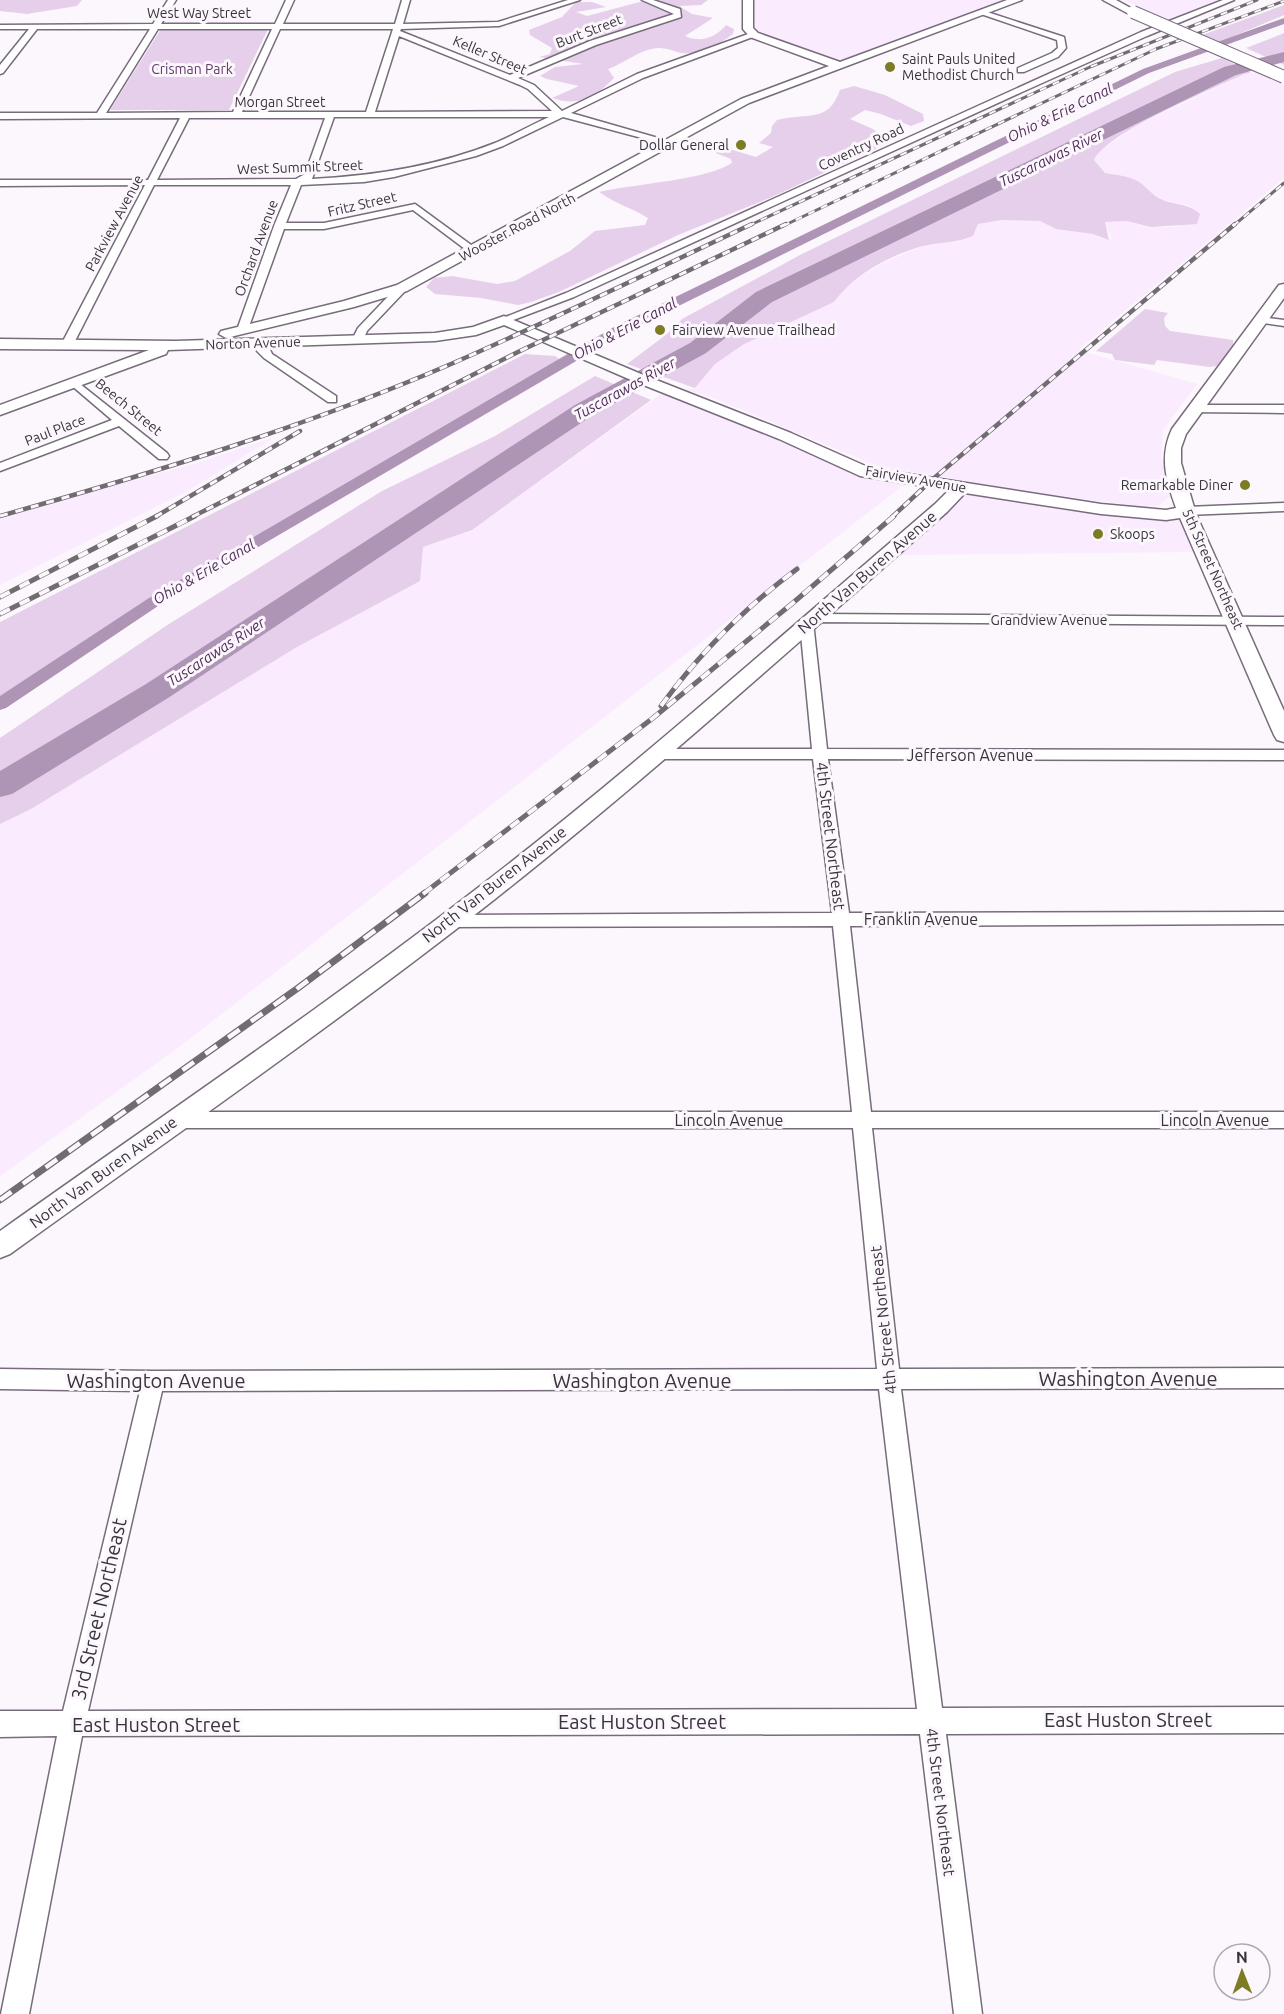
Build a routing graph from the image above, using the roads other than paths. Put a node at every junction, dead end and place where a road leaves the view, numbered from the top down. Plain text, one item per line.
1 (172, 0) edge
2 (290, 0) edge
3 (406, 0) edge
4 (576, 0) edge
5 (646, 0) edge
6 (748, 0) edge
7 (1017, 0) edge
8 (1108, 0) edge
9 (1230, 0) edge
10 (524, 5) dead end
11 (984, 12) junction
12 (526, 15) junction
13 (0, 27) edge
14 (34, 27) junction
15 (156, 27) junction
16 (277, 27) junction
17 (398, 30) junction
18 (753, 35) junction
19 (840, 66) junction
20 (1021, 70) dead end
21 (1284, 71) edge
22 (0, 72) edge
23 (1269, 73) dead end
24 (1284, 77) edge
25 (510, 78) junction
26 (560, 114) junction
27 (186, 115) junction
28 (236, 115) junction
29 (330, 115) junction
30 (370, 115) junction
31 (0, 116) edge
32 (100, 116) junction
33 (669, 144) junction
34 (298, 182) junction
35 (150, 183) junction
36 (2, 185) edge
37 (279, 226) junction
38 (473, 250) junction
39 (402, 288) junction
40 (1284, 288) edge
41 (504, 320) junction
42 (1260, 320) junction
43 (1284, 323) edge
44 (243, 330) junction
45 (358, 340) junction
46 (262, 343) junction
47 (0, 344) edge
48 (67, 345) junction
49 (176, 346) junction
50 (75, 383) junction
51 (332, 399) dead end
52 (1194, 409) junction
53 (1284, 409) edge
54 (0, 410) edge
55 (122, 421) junction
56 (163, 456) dead end
57 (0, 467) edge
58 (960, 488) junction
59 (1284, 507) edge
60 (1187, 511) junction
61 (810, 621) junction
62 (1237, 621) junction
63 (1284, 621) edge
64 (1284, 735) edge
65 (656, 754) junction
66 (820, 755) junction
67 (1284, 755) edge
68 (1284, 918) edge
69 (841, 919) junction
70 (449, 921) junction
71 (174, 1120) junction
72 (863, 1120) junction
73 (1284, 1120) edge
74 (0, 1246) edge
75 (1284, 1378) edge
76 (0, 1379) edge
77 (889, 1380) junction
78 (153, 1381) junction
79 (931, 1720) junction
80 (1284, 1720) edge
81 (0, 1725) edge
82 (72, 1725) junction
83 (15, 2014) edge
84 (968, 2014) edge

1 - 15 street
2 - 16 street
3 - 17 street
4 - 12 street, West Way Street
5 - 25 street, Burt Street
6 - 18 main road
7 - 11 main road, Wooster Road North
8 - 24 main road, bridge
9 - 41 street, Coventry Road
10 - 12 street
11 - 19 main road, Wooster Road North
11 - 20 street
12 - 17 street, West Way Street
13 - 14 street, West Way Street
14 - 15 street, West Way Street
14 - 22 street
15 - 16 street, West Way Street
15 - 32 street
16 - 17 street, West Way Street
16 - 28 street
17 - 25 street, Keller Street
17 - 30 street
18 - 19 main road
18 - 26 street, West Summit Street
19 - 33 main road, Wooster Road North
21 - 23 street
25 - 26 street, Keller Street
26 - 30 street, Morgan Street
26 - 33 street, Keller Street
26 - 34 street, West Summit Street
27 - 28 street, Morgan Street
27 - 32 street, Morgan Street
27 - 35 street, Parkview Avenue
28 - 29 street, Morgan Street
29 - 30 street, Morgan Street
29 - 34 street, Orchard Avenue
31 - 32 street, Morgan Street
33 - 38 main road, Wooster Road North
34 - 35 street, West Summit Street
34 - 37 street, Orchard Avenue
35 - 36 street, West Summit Street
35 - 48 street, Parkview Avenue
37 - 38 street, Fritz Street
37 - 44 street, Orchard Avenue
38 - 39 main road, Wooster Road North
39 - 44 main road, Wooster Road North
39 - 45 street
40 - 42 main road, 5th Street Northeast
41 - 45 main road, Norton Avenue
41 - 58 main road, Fairview Avenue
42 - 43 street
42 - 52 main road, 5th Street Northeast
44 - 49 main road, Wooster Road North
45 - 46 main road, Norton Avenue
46 - 49 main road, Norton Avenue
46 - 51 street
47 - 48 main road, Norton Avenue
48 - 49 main road, Norton Avenue
49 - 50 main road, Wooster Road North
50 - 54 main road, Wooster Road North
50 - 55 street, Beech Street
52 - 53 street
52 - 60 main road, 5th Street Northeast
55 - 56 street, Beech Street
55 - 57 street, Paul Place
58 - 60 main road, Fairview Avenue
58 - 61 main road, North Van Buren Avenue
59 - 60 street, Fairview Avenue
60 - 62 main road, 5th Street Northeast
61 - 62 street, Grandview Avenue
61 - 65 main road, North Van Buren Avenue
61 - 66 street, 4th Street Northeast
62 - 63 street, Grandview Avenue
62 - 64 main road, 5th Street Northeast
65 - 66 street, Jefferson Avenue
65 - 70 main road, North Van Buren Avenue
66 - 67 street, Jefferson Avenue
66 - 69 street, 4th Street Northeast
68 - 69 street, Franklin Avenue
69 - 70 street, Franklin Avenue
69 - 72 street, 4th Street Northeast
70 - 71 main road, North Van Buren Avenue
71 - 72 street, Lincoln Avenue
71 - 74 main road, North Van Buren Avenue
72 - 73 street, Lincoln Avenue
72 - 77 street, 4th Street Northeast
75 - 77 street, Washington Avenue
76 - 78 street, Washington Avenue
77 - 78 street, Washington Avenue
77 - 79 street, 4th Street Northeast
78 - 82 street, 3rd Street Northeast
79 - 80 street, East Huston Street
79 - 82 street, East Huston Street
79 - 84 street, 4th Street Northeast
81 - 82 street, East Huston Street
82 - 83 street, 3rd Street Northeast

